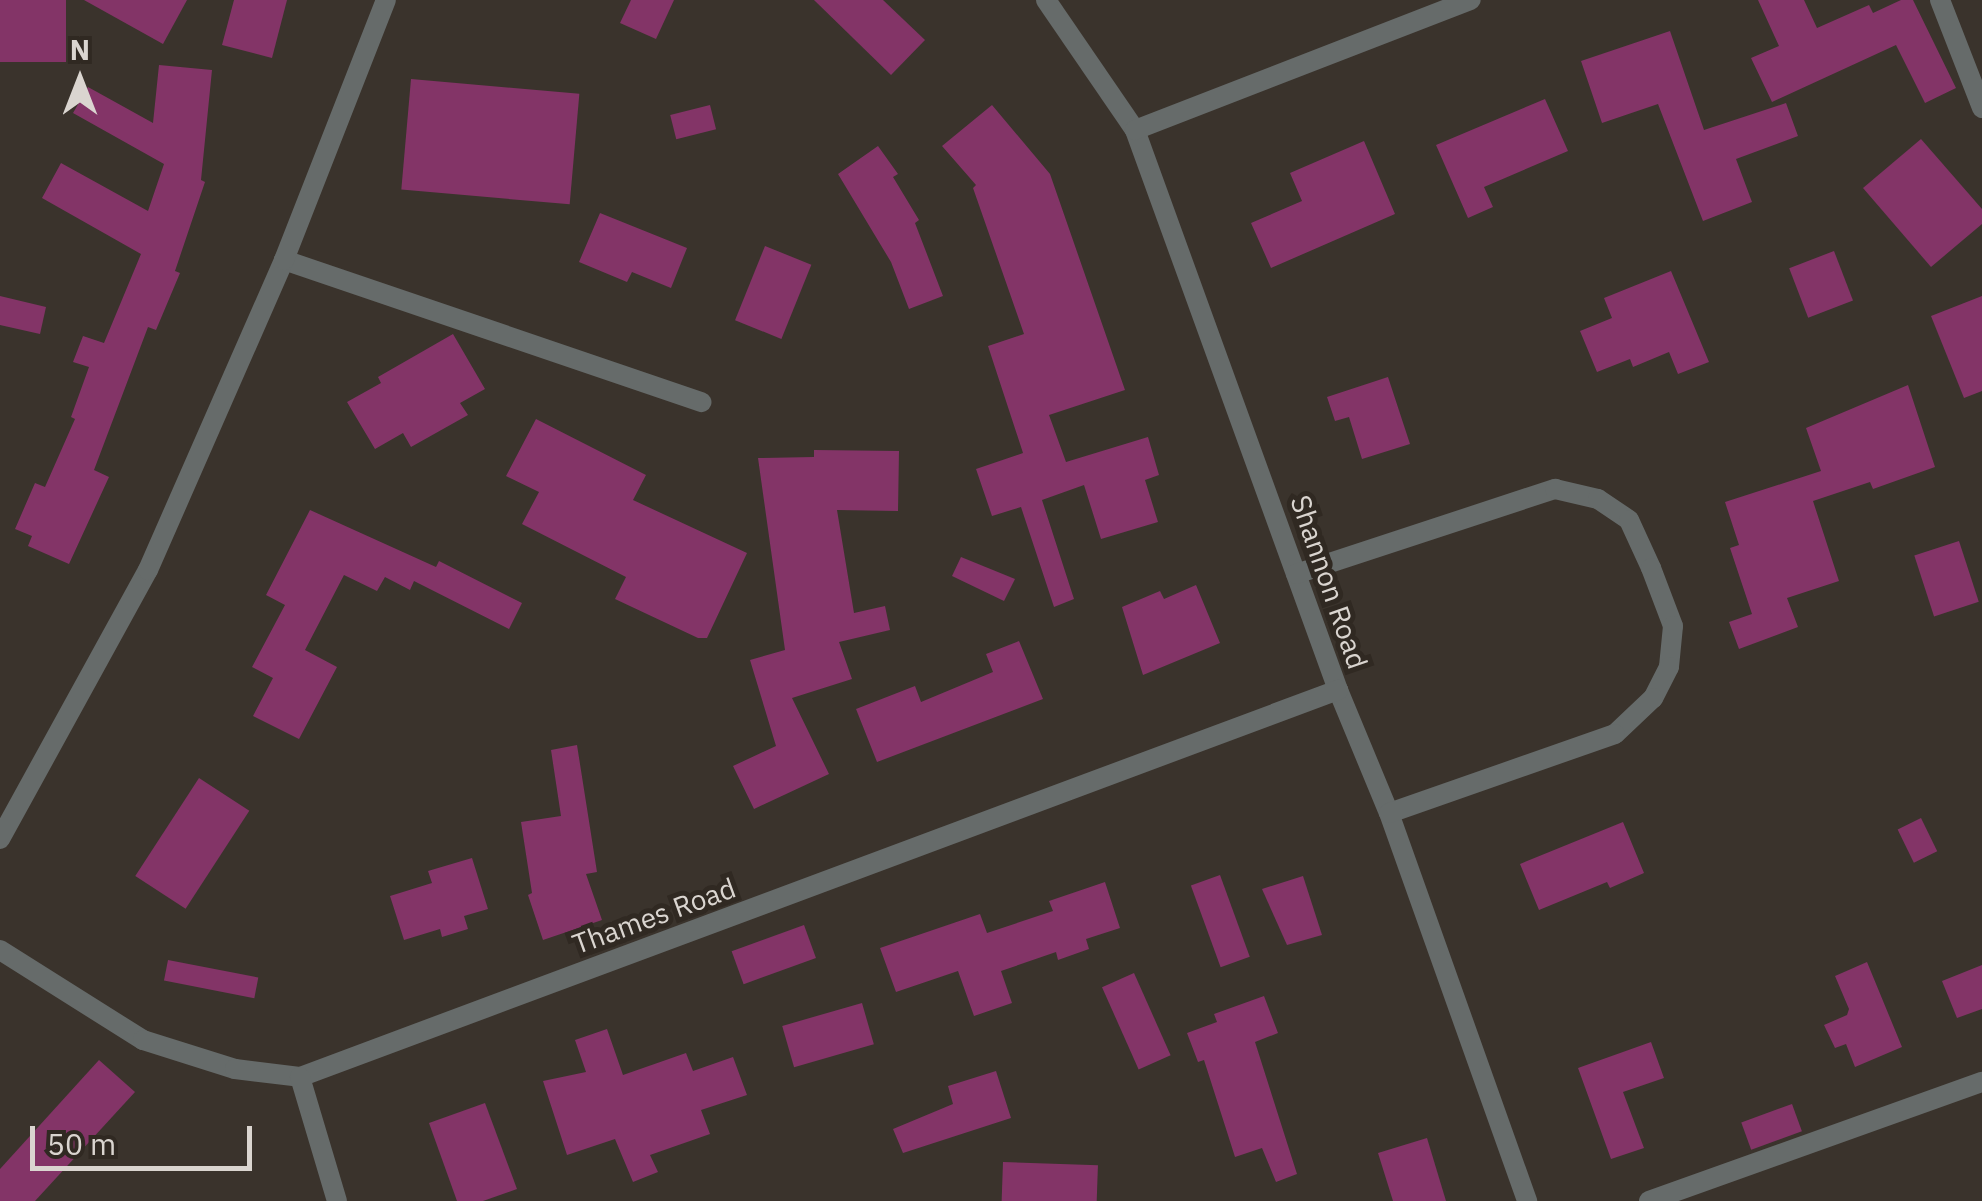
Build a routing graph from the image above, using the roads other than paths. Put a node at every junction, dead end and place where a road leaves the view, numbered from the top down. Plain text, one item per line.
1 (386, 0) edge
2 (1046, 0) edge
3 (1472, 0) edge
4 (1940, 0) edge
5 (1982, 108) edge
6 (1136, 130) junction
7 (284, 260) junction
8 (701, 402) dead end
9 (1296, 574) junction
10 (1338, 690) junction
11 (1389, 813) junction
12 (0, 839) edge
13 (0, 950) edge
14 (300, 1077) junction
15 (1982, 1082) edge
16 (337, 1201) edge
17 (1527, 1201) edge
18 (1649, 1201) edge

1 - 7 street
2 - 6 street, Shannon Road
3 - 6 street
4 - 5 street
6 - 9 street, Shannon Road
7 - 8 street
7 - 12 street
9 - 10 street, Shannon Road
9 - 11 street
10 - 11 street, Shannon Road
10 - 14 street, Thames Road
11 - 17 street, Shannon Road
13 - 14 street, Thames Road
14 - 16 street
15 - 18 street

